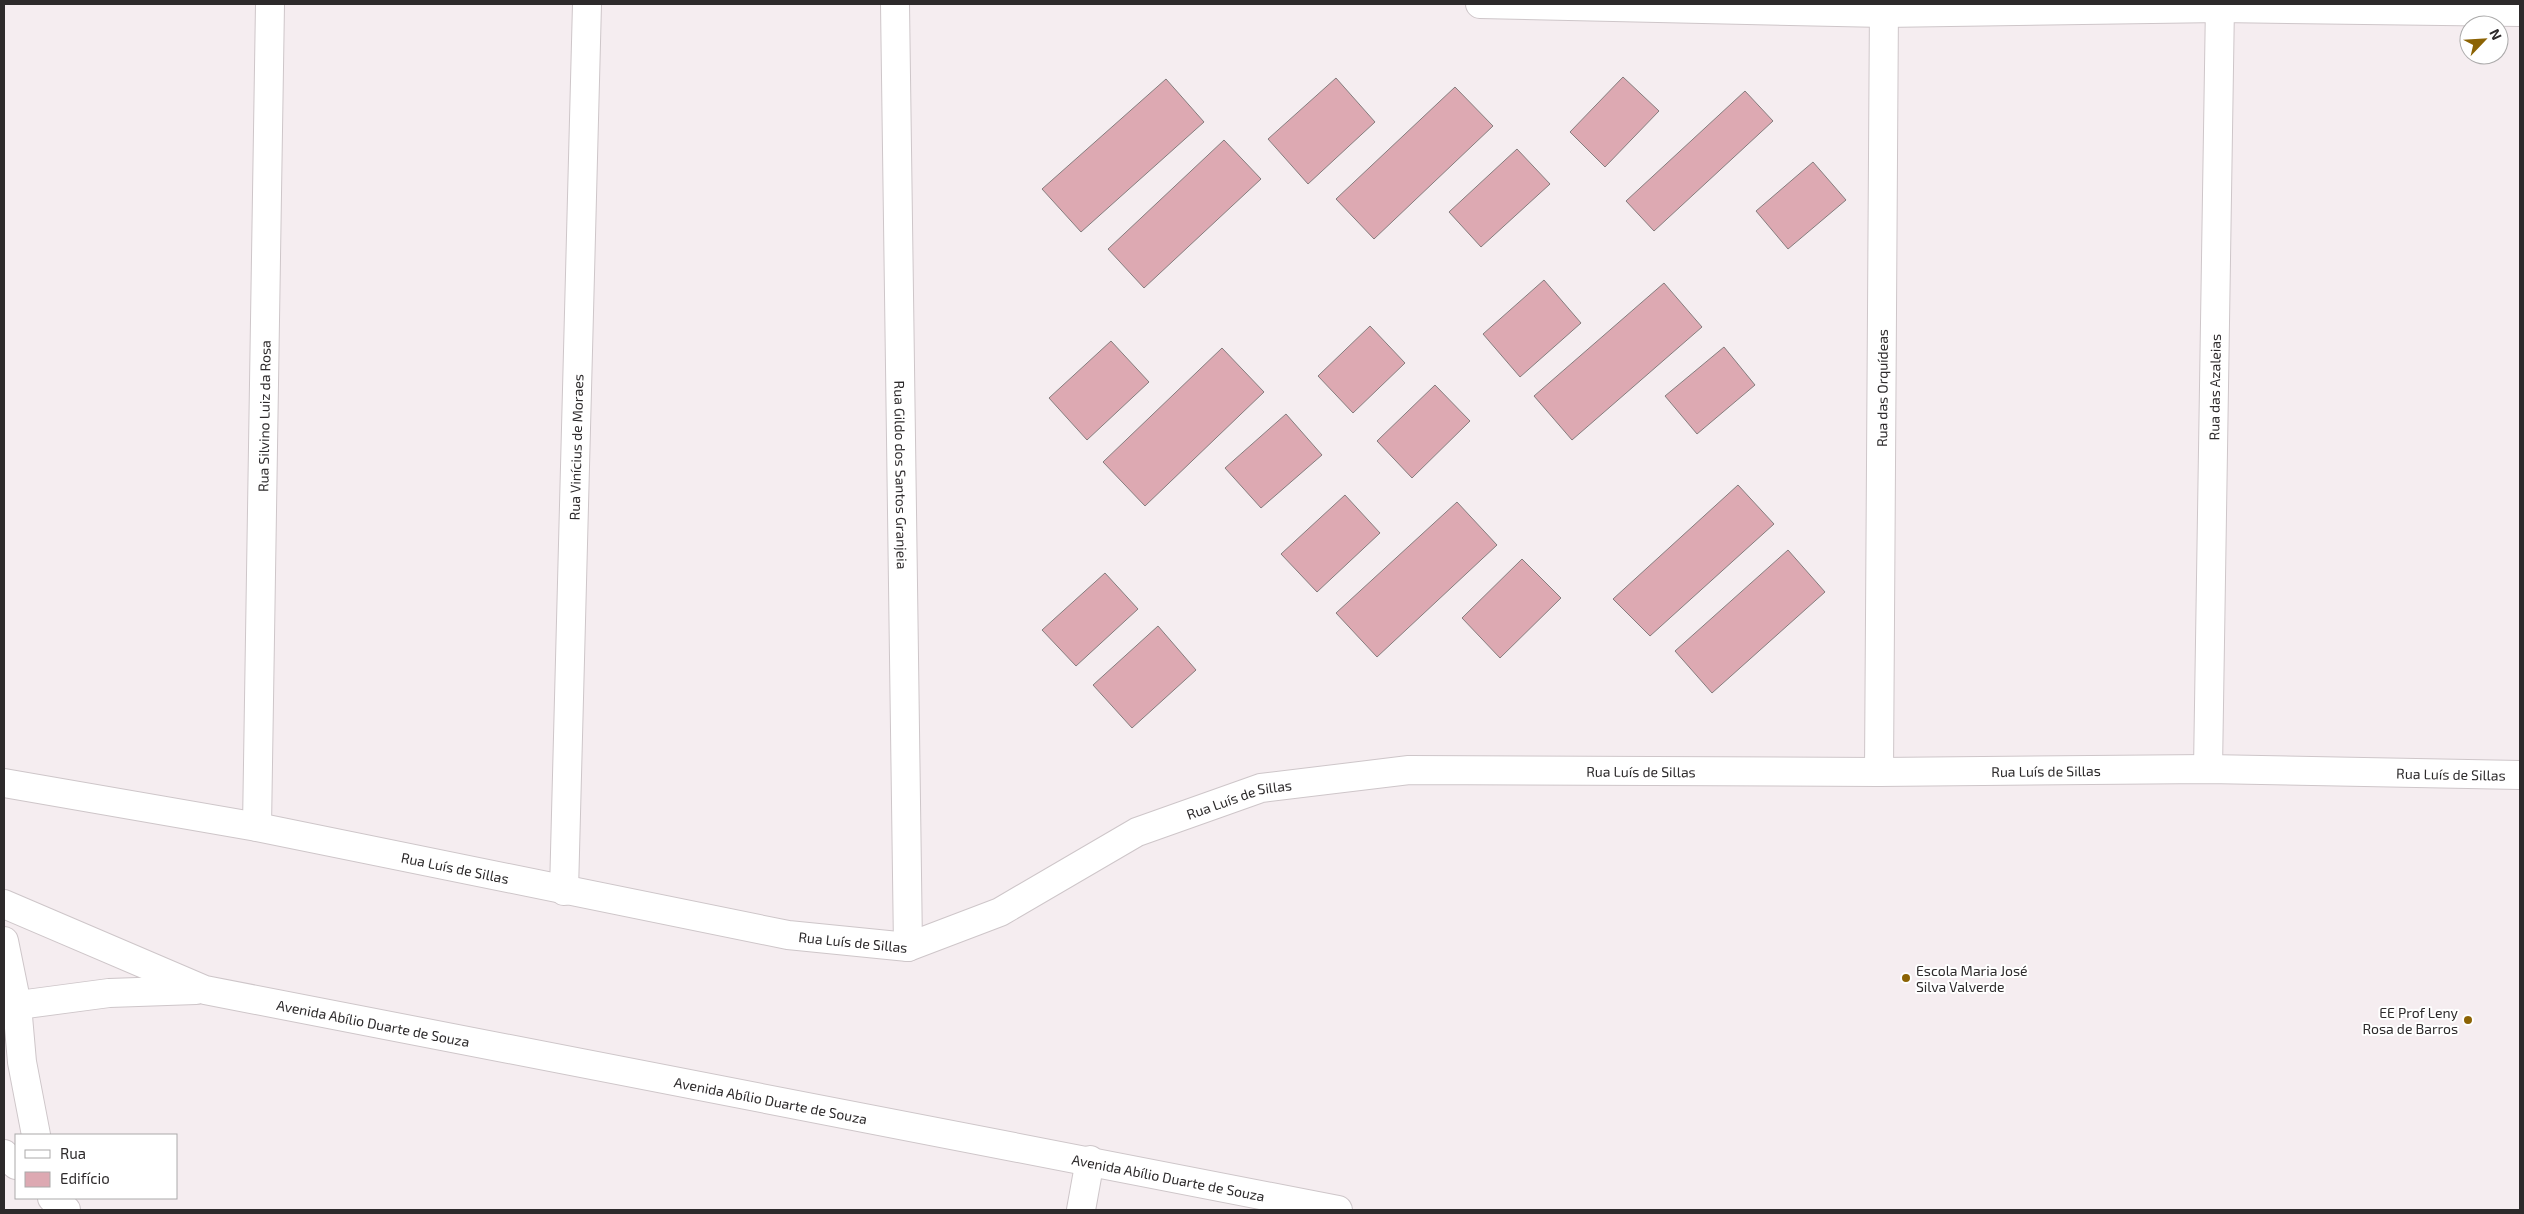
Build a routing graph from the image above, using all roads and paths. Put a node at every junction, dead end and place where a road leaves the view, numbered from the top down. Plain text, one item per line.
1 (270, 4) edge
2 (588, 4) edge
3 (895, 4) edge
4 (1480, 4) edge
5 (2220, 6) edge
6 (1884, 8) edge
7 (2520, 12) edge
8 (2208, 770) junction
9 (1879, 772) junction
10 (2520, 775) edge
11 (4, 783) edge
12 (257, 827) junction
13 (564, 891) junction
14 (4, 904) edge
15 (4, 941) edge
16 (908, 947) junction
17 (205, 990) junction
18 (10, 1006) edge
19 (36, 1134) edge
20 (4, 1154) edge
21 (1090, 1160) junction
22 (15, 1164) edge
23 (53, 1199) edge
24 (66, 1210) edge
25 (1081, 1210) edge
26 (1338, 1210) edge

1 - 12 street, Rua Silvino Luiz da Rosa
2 - 13 street, Rua Vinícius de Moraes
3 - 16 street, Rua Gildo dos Santos Granjeia
4 - 6 street
5 - 6 street
5 - 7 street
5 - 8 street, Rua das Azaleias
6 - 9 street, Rua das Orquídeas
8 - 9 street, Rua Luís de Sillas
8 - 10 street, Rua Luís de Sillas
9 - 16 street, Rua Luís de Sillas
11 - 12 street, Rua Luís de Sillas
12 - 13 street, Rua Luís de Sillas
13 - 16 street, Rua Luís de Sillas
14 - 17 street, Avenida Abílio Duarte de Souza
15 - 18 street
17 - 18 street, Avenida Abílio Duarte de Souza
17 - 21 street, Avenida Abílio Duarte de Souza
18 - 19 street
20 - 22 street
21 - 25 street
21 - 26 street, Avenida Abílio Duarte de Souza
23 - 24 street

